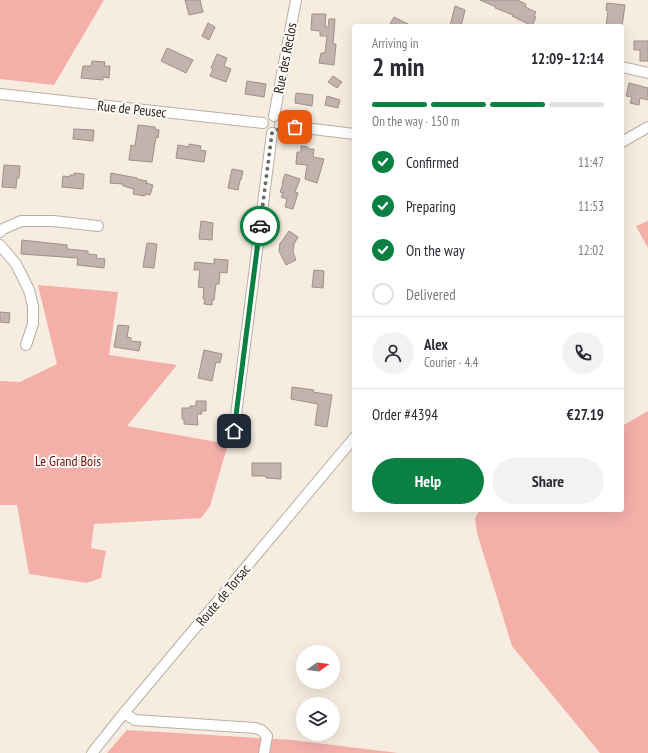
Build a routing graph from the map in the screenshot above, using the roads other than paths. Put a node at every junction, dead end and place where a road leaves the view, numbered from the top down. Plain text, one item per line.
1 (296, 0) edge
2 (624, 68) edge
3 (648, 73) edge
4 (0, 94) edge
5 (277, 121) junction
6 (263, 123) junction
7 (648, 127) edge
8 (272, 133) junction
9 (352, 134) edge
10 (624, 141) edge
11 (98, 226) dead end
12 (0, 232) edge
13 (0, 245) edge
14 (26, 345) dead end
15 (234, 431) dead end
16 (352, 440) edge
17 (124, 713) junction
18 (92, 753) edge
19 (264, 753) edge

1 - 5 street, Rue des Reclos
2 - 3 street
4 - 6 street, Rue de Peusec
5 - 6 street
5 - 8 street
5 - 9 street
6 - 8 street
7 - 10 street
8 - 15 street
11 - 12 street
13 - 14 street
16 - 17 street, Route de Torsac
17 - 18 street, Route de Torsac
17 - 19 street

